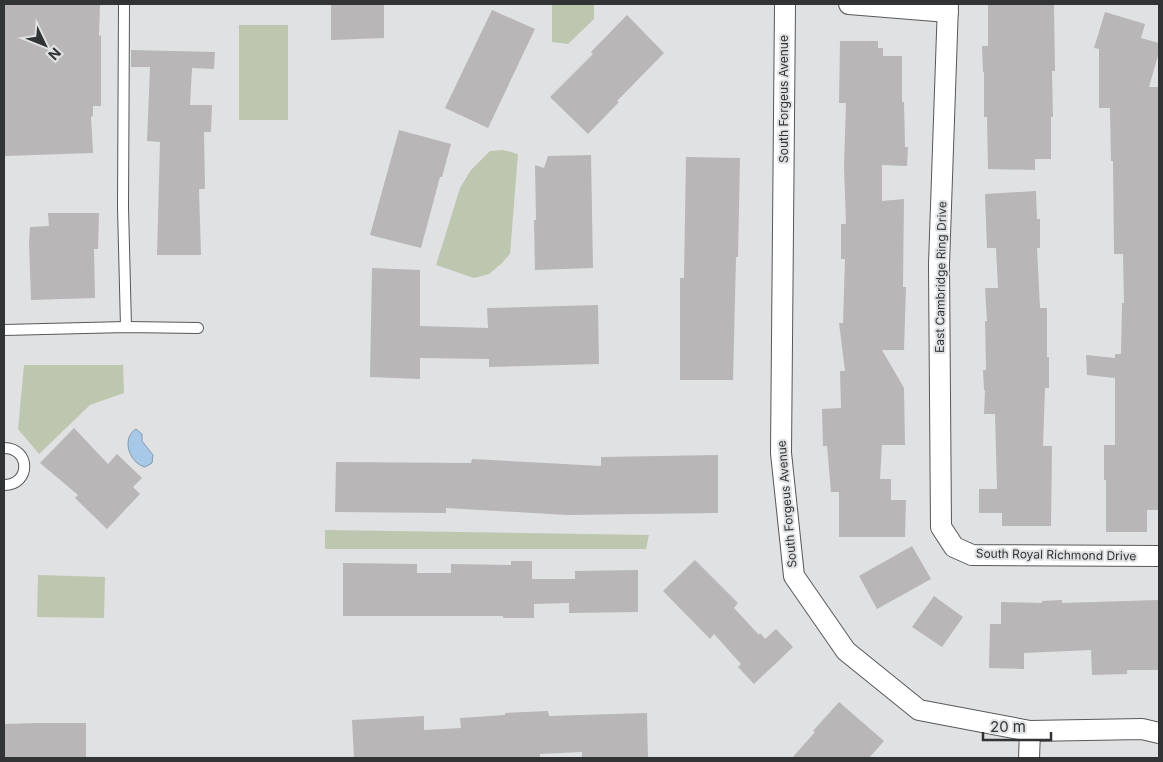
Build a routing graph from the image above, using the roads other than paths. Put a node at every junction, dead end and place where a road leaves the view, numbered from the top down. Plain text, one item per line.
1 (124, 4) edge
2 (785, 4) edge
3 (848, 4) edge
4 (948, 8) edge
5 (126, 327) junction
6 (198, 328) dead end
7 (4, 330) edge
8 (4, 448) edge
9 (4, 485) edge
10 (954, 547) joint
11 (1159, 556) edge
12 (1030, 731) junction
13 (1159, 733) edge
14 (1029, 758) edge

1 - 5 lane
2 - 12 street, South Forgeus Avenue
3 - 4 street
4 - 10 street, East Cambridge Ring Drive
5 - 6 lane
5 - 7 lane
8 - 9 lane
10 - 11 street, South Royal Richmond Drive
12 - 13 street, South Forgeus Avenue
12 - 14 street

